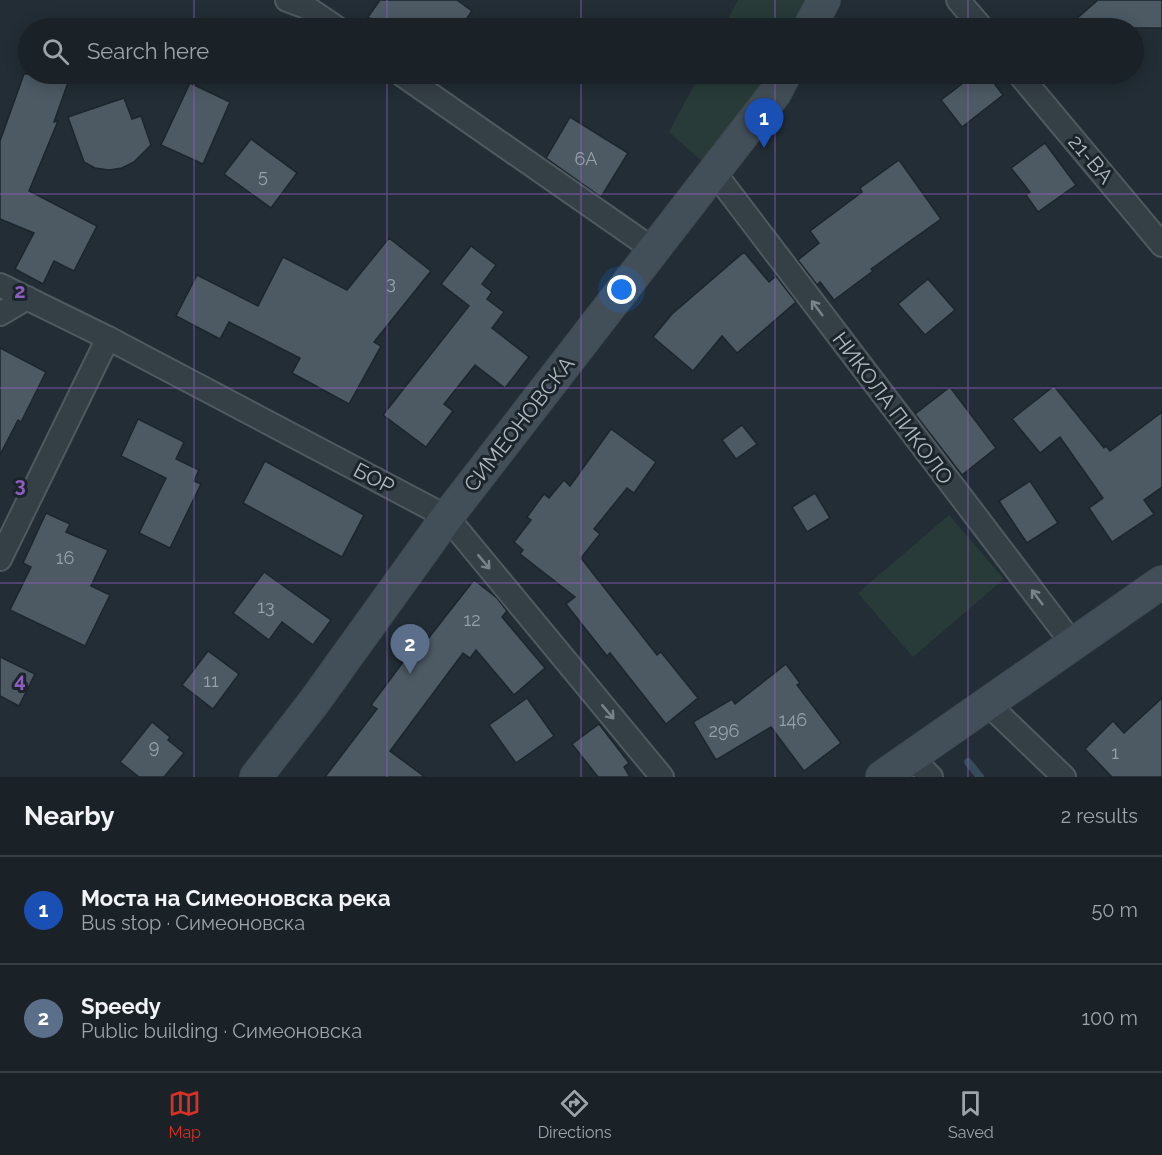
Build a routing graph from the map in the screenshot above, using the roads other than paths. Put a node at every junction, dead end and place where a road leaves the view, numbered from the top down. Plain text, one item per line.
1 (287, 0) edge
2 (824, 0) edge
3 (958, 0) edge
4 (322, 18) edge
5 (814, 18) edge
6 (973, 18) edge
7 (415, 84) edge
8 (780, 84) edge
9 (1027, 84) edge
10 (714, 172) junction
11 (1162, 245) edge
12 (654, 250) junction
13 (0, 285) edge
14 (27, 298) junction
15 (0, 314) edge
16 (108, 338) junction
17 (447, 517) junction
18 (0, 559) edge
19 (1162, 582) edge
20 (1073, 644) junction
21 (988, 704) junction
22 (921, 767) edge
23 (256, 777) edge
24 (662, 777) edge
25 (882, 777) edge
26 (1064, 777) edge

1 - 4 street
2 - 5 street
3 - 6 street
7 - 12 street
8 - 10 street, СИМЕОНОВСКА
9 - 11 street, 21-ВА
10 - 12 street, СИМЕОНОВСКА
20 -> 10 street, НИКОЛА ПИКОЛО
12 - 17 street, СИМЕОНОВСКА
13 - 14 street, БОР
14 - 15 street
14 - 16 street, БОР
16 - 17 street, БОР
16 - 18 street
17 - 23 street, СИМЕОНОВСКА
17 -> 24 street, БОР
19 - 20 street
20 - 21 street
21 - 22 street
21 - 26 street
22 - 25 street

